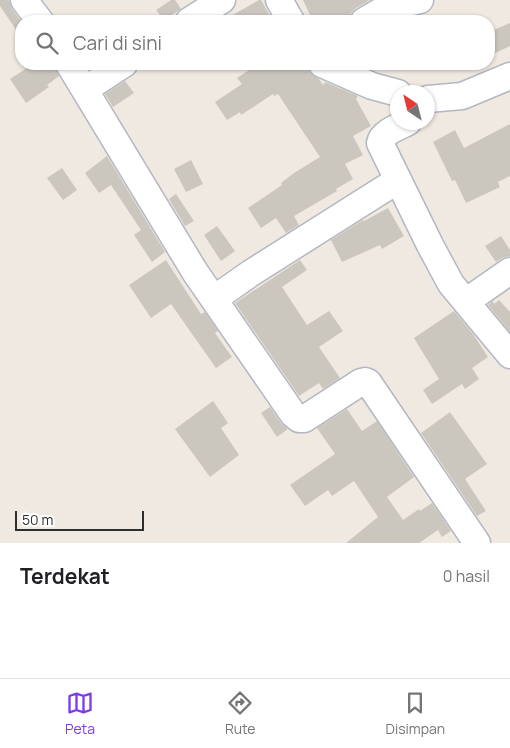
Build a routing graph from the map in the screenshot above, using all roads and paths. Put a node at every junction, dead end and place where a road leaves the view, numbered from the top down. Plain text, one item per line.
1 (24, 0) edge
2 (222, 0) edge
3 (279, 0) edge
4 (420, 0) edge
5 (35, 15) edge
6 (198, 15) edge
7 (288, 15) edge
8 (374, 15) edge
9 (73, 70) edge
10 (115, 70) edge
11 (336, 70) edge
12 (510, 76) edge
13 (86, 89) junction
14 (390, 91) edge
15 (435, 99) edge
16 (395, 130) edge
17 (398, 180) junction
18 (510, 271) edge
19 (214, 299) junction
20 (467, 302) junction
21 (510, 355) edge
22 (477, 543) edge

1 - 5 street
2 - 6 street
3 - 7 street
4 - 8 street
9 - 13 street
10 - 13 street
11 - 14 street
12 - 15 street
13 - 19 street
16 - 17 street
17 - 19 street
17 - 20 street
18 - 20 street
19 - 22 street
20 - 21 street

